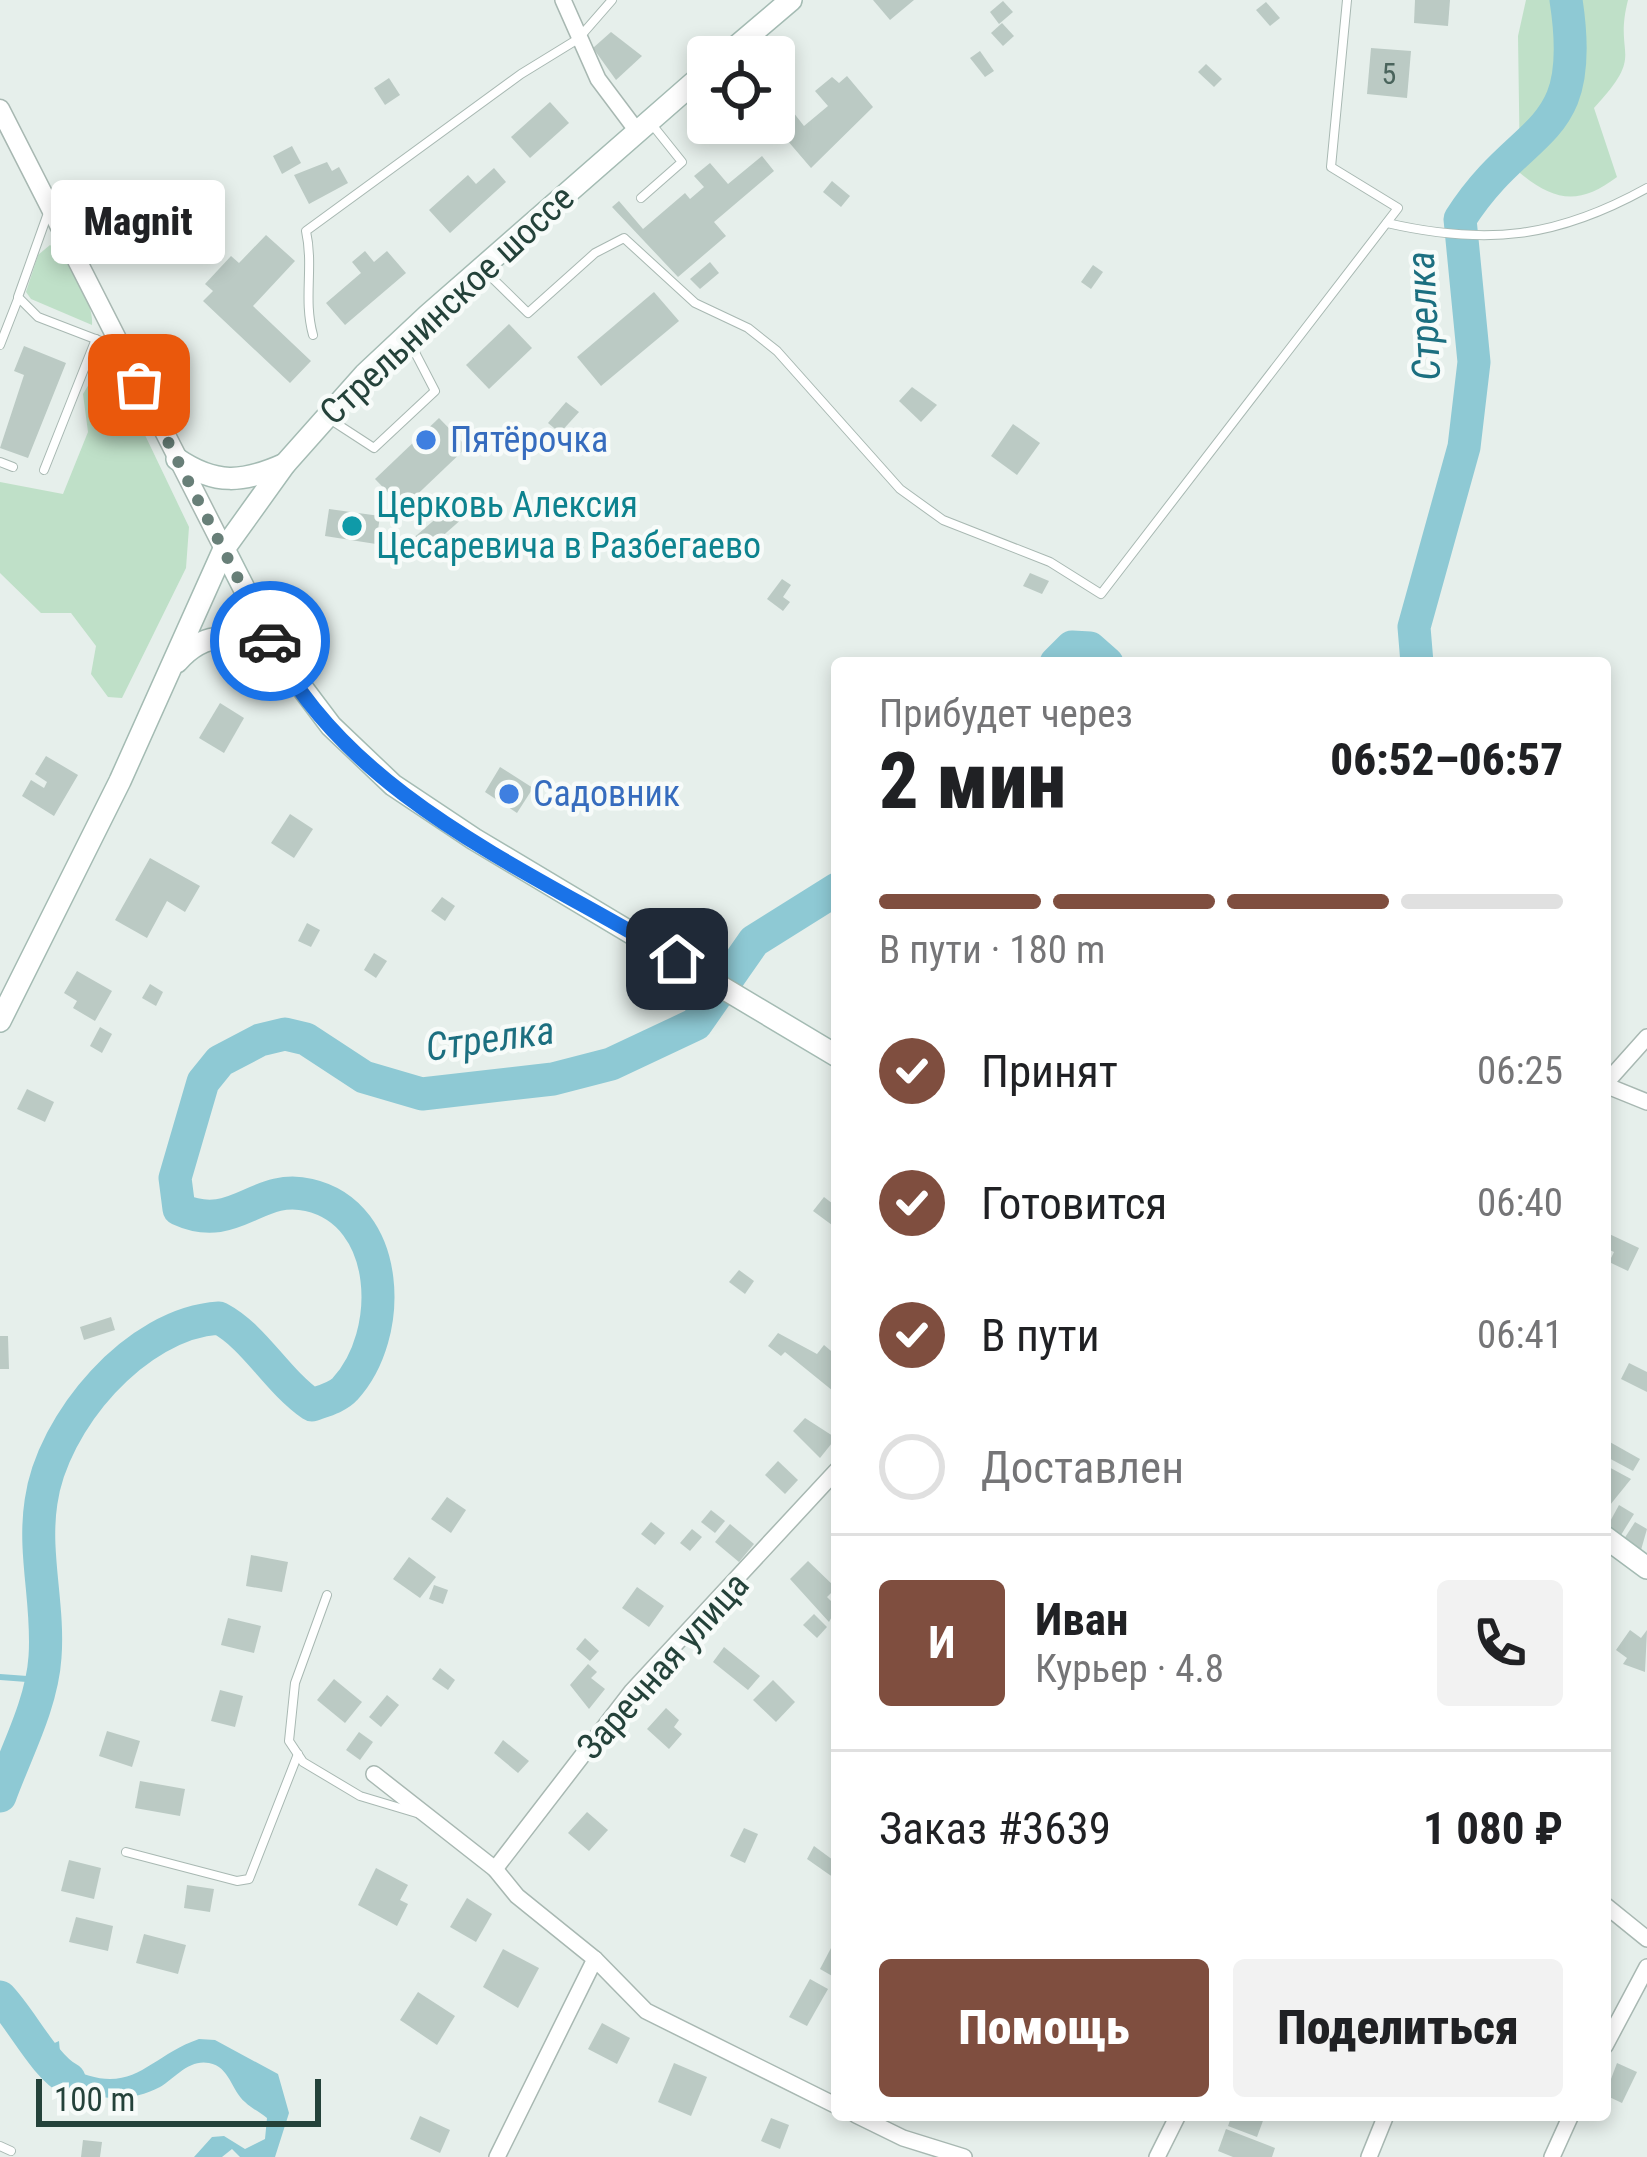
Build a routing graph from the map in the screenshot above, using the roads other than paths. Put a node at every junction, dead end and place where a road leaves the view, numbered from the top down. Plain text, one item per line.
1 (563, 0) edge
2 (612, 0) edge
3 (791, 0) edge
4 (1347, 0) edge
5 (749, 36) edge
6 (578, 39) junction
7 (687, 88) edge
8 (0, 110) edge
9 (643, 125) junction
10 (1647, 188) edge
11 (641, 198) dead end
12 (49, 212) junction
13 (1387, 223) junction
14 (482, 268) junction
15 (19, 297) junction
16 (313, 335) dead end
17 (406, 336) junction
18 (96, 339) junction
19 (0, 345) edge
20 (119, 348) junction
21 (325, 416) junction
22 (177, 459) junction
23 (0, 462) edge
24 (285, 464) junction
25 (13, 466) dead end
26 (44, 470) dead end
27 (224, 550) junction
28 (278, 657) junction
29 (169, 671) junction
30 (0, 1021) edge
31 (1647, 1037) edge
32 (831, 1052) edge
33 (1611, 1077) edge
34 (1611, 1087) edge
35 (1647, 1102) edge
36 (831, 1476) edge
37 (1611, 1541) edge
38 (1647, 1568) edge
39 (326, 1594) dead end
40 (298, 1754) junction
41 (374, 1774) dead end
42 (428, 1816) junction
43 (126, 1852) dead end
44 (492, 1866) junction
45 (1611, 1910) edge
46 (1647, 1939) edge
47 (598, 1962) junction
48 (1647, 1967) edge
49 (1611, 2034) edge
50 (831, 2103) edge
51 (871, 2121) edge
52 (1175, 2121) edge
53 (1384, 2121) edge
54 (1568, 2121) edge
55 (0, 2146) edge
56 (10, 2151) dead end
57 (497, 2157) edge
58 (964, 2157) edge
59 (1157, 2157) edge
60 (1369, 2157) edge
61 (1552, 2157) edge

1 - 6 street
2 - 6 lane
3 - 5 main road
4 - 13 lane
6 - 9 street
6 - 16 lane
7 - 9 main road, Стрельнинское шоссе
8 - 12 street
9 - 11 lane
9 - 14 main road, Стрельнинское шоссе
10 - 13 lane
12 - 15 lane
12 - 20 street
13 - 14 lane
14 - 17 main road, Стрельнинское шоссе
15 - 18 lane
15 - 19 lane
17 - 21 main road, Стрельнинское шоссе
17 - 21 lane
18 - 20 lane
18 - 26 lane
20 - 22 street
21 - 24 main road, Стрельнинское шоссе
22 - 24 main road
22 - 27 street
23 - 25 lane
24 - 27 main road, Стрельнинское шоссе
27 - 28 main road
27 - 29 main road, Стрельнинское шоссе
28 - 29 main road
28 - 32 main road
29 - 30 main road, Стрельнинское шоссе
31 - 33 street
34 - 35 street
36 - 44 street, Заречная улица
37 - 38 main road
39 - 40 lane
40 - 42 lane
40 - 43 lane
41 - 42 street
42 - 44 street
44 - 47 street
45 - 46 street
47 - 50 street
47 - 57 street
48 - 49 street
51 - 58 street
52 - 59 street
53 - 60 street
54 - 61 street
55 - 56 lane

